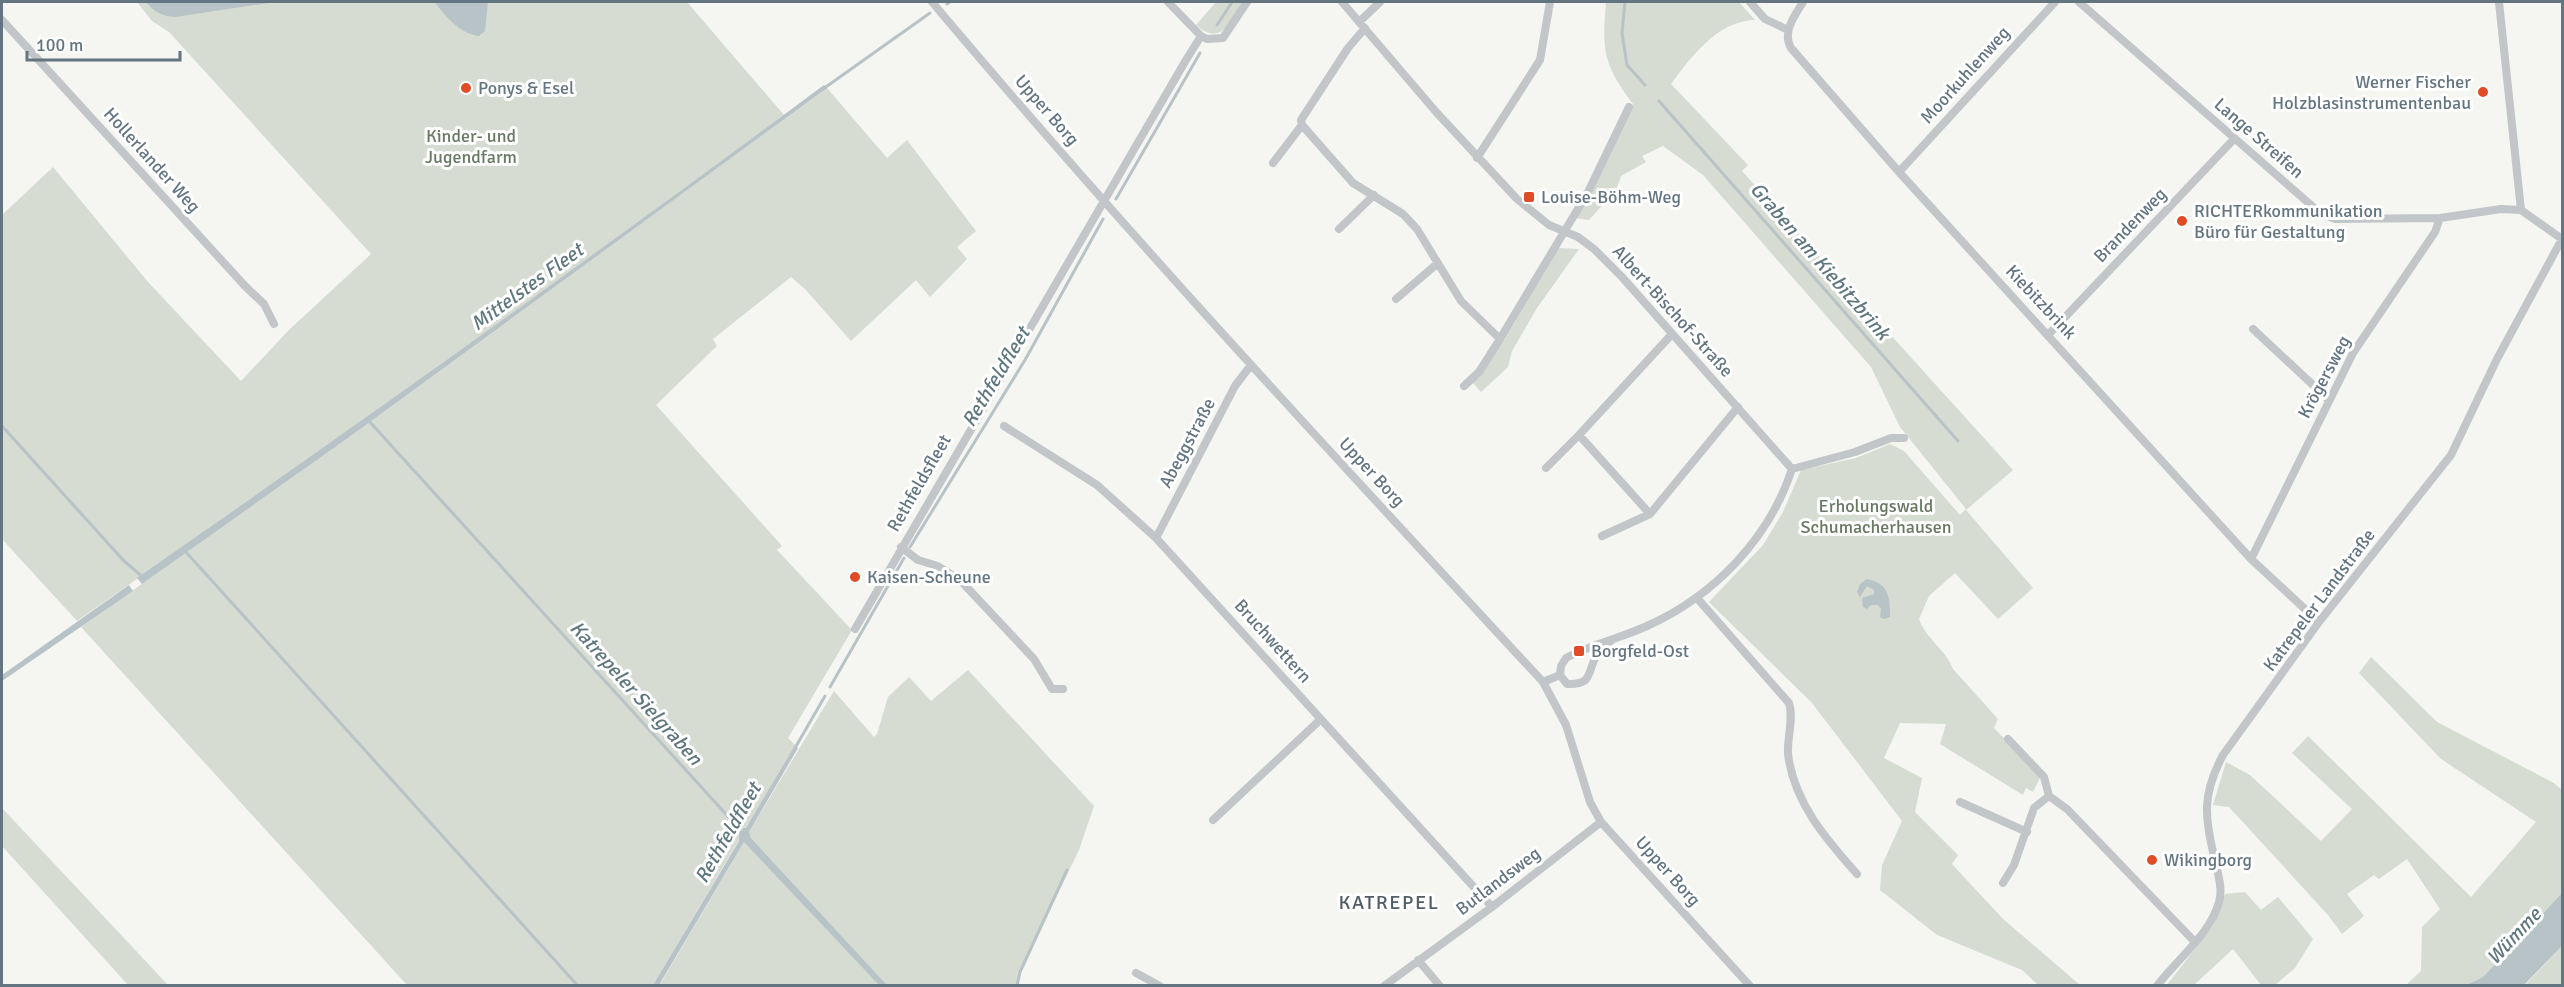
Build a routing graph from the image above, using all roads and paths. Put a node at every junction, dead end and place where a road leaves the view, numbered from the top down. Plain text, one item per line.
1 (932, 2) edge
2 (1168, 2) edge
3 (1247, 2) edge
4 (1342, 2) edge
5 (1380, 2) edge
6 (1550, 2) edge
7 (1750, 2) edge
8 (1803, 2) edge
9 (2055, 2) edge
10 (2079, 2) edge
11 (2499, 2) edge
12 (2, 20) edge
13 (1362, 25) junction
14 (1788, 30) junction
15 (1202, 36) junction
16 (1629, 107) dead end
17 (1302, 125) junction
18 (2234, 139) junction
19 (1478, 158) junction
20 (1273, 163) dead end
21 (1899, 172) junction
22 (1374, 195) junction
23 (1104, 200) junction
24 (2521, 210) junction
25 (2440, 218) junction
26 (1339, 229) dead end
27 (1564, 232) junction
28 (2562, 239) edge
29 (1438, 263) junction
30 (1396, 299) dead end
31 (274, 324) dead end
32 (2253, 329) dead end
33 (1672, 334) junction
34 (2049, 334) junction
35 (1500, 339) junction
36 (1251, 365) junction
37 (1464, 386) dead end
38 (2329, 400) junction
39 (1738, 407) junction
40 (1004, 426) dead end
41 (1579, 435) junction
42 (1904, 438) dead end
43 (1546, 468) dead end
44 (1792, 469) junction
45 (1650, 514) junction
46 (1602, 536) dead end
47 (1156, 538) junction
48 (901, 547) junction
49 (2251, 559) junction
50 (1697, 598) junction
51 (2319, 622) junction
52 (855, 629) dead end
53 (1612, 640) junction
54 (1560, 675) junction
55 (1543, 682) junction
56 (1063, 689) dead end
57 (1321, 719) junction
58 (2008, 739) dead end
59 (2049, 796) junction
60 (1960, 802) dead end
61 (1213, 820) dead end
62 (1602, 822) junction
63 (2027, 832) junction
64 (1857, 874) dead end
65 (2003, 883) dead end
66 (1492, 907) junction
67 (2194, 941) junction
68 (1418, 960) junction
69 (1136, 973) dead end
70 (1161, 986) edge
71 (1384, 986) edge
72 (1440, 986) edge
73 (1750, 986) edge
74 (2157, 986) edge

1 - 23 street, Upper Borg
2 - 15 street
3 - 15 street
4 - 13 street, Albert-Bischof-Straße
5 - 13 street
6 - 19 street
7 - 14 street
8 - 14 street
9 - 21 street, Moorkuhlenweg
10 - 18 street, Lange Streifen
11 - 24 street
12 - 31 street, Hollerlander Weg
13 - 17 street
13 - 19 street, Albert-Bischof-Straße
14 - 21 street, Kiebitzbrink
15 - 23 street, Rethfeldsfleet
16 - 27 street
17 - 20 street
17 - 22 street
18 - 25 street, Lange Streifen
18 - 34 street, Brandenweg
19 - 27 street, Albert-Bischof-Straße
21 - 34 street, Kiebitzbrink
22 - 26 street
22 - 29 street
23 - 36 street, Upper Borg
23 - 48 street, Rethfeldsfleet
24 - 25 street, Lange Streifen
24 - 28 street, Katrepeler Landstraße
25 - 38 street, Krögersweg
27 - 33 street, Albert-Bischof-Straße
27 - 35 street
28 - 51 street, Katrepeler Landstraße
29 - 30 street
29 - 35 street
32 - 38 street
33 - 39 street, Albert-Bischof-Straße
33 - 41 street
34 - 49 street, Kiebitzbrink
35 - 37 street
36 - 47 street, Abeggstraße
36 - 55 street, Upper Borg
38 - 49 street, Krögersweg
39 - 44 street, Albert-Bischof-Straße
39 - 45 street
40 - 47 street, Bruchwettern
41 - 43 street
41 - 45 street
42 - 44 street
44 - 50 street
45 - 46 street
47 - 57 street, Bruchwettern
48 - 52 street, Rethfeldsfleet
48 - 56 street
49 - 51 street, Kiebitzbrink
50 - 53 street
50 - 64 street
51 - 67 street, Katrepeler Landstraße
53 - 54 street
53 - 54 street
54 - 55 street
55 - 62 street, Upper Borg
57 - 61 street
57 - 66 street, Bruchwettern
58 - 59 street
59 - 63 street
59 - 67 street
60 - 63 street
62 - 66 street, Butlandsweg
62 - 73 street, Upper Borg
63 - 65 street
66 - 68 street, Butlandsweg
67 - 74 street, Katrepeler Landstraße
68 - 71 street, Butlandsweg
68 - 72 street
69 - 70 street

